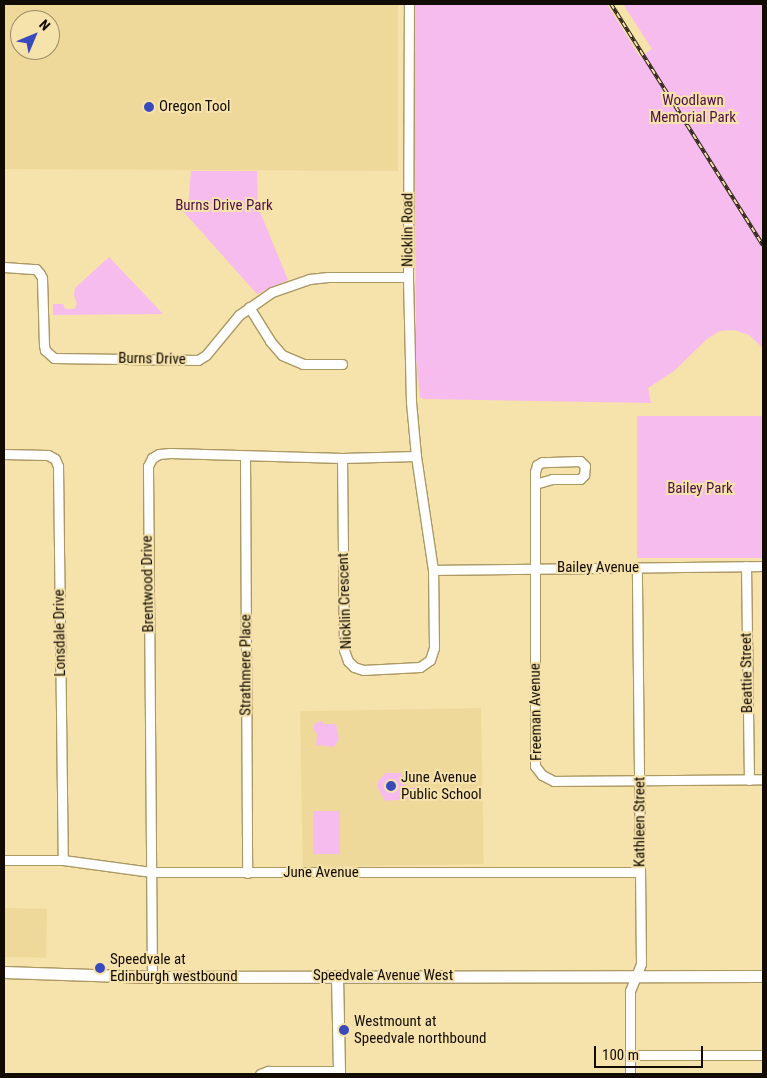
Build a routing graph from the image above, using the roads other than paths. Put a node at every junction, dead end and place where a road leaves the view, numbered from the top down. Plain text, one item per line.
1 (409, 4) edge
2 (4, 267) edge
3 (408, 277) junction
4 (249, 307) junction
5 (342, 364) dead end
6 (4, 454) edge
7 (245, 456) junction
8 (416, 456) junction
9 (342, 458) junction
10 (535, 484) junction
11 (746, 566) junction
12 (763, 566) edge
13 (534, 568) junction
14 (637, 568) junction
15 (433, 570) junction
16 (763, 779) edge
17 (640, 780) junction
18 (748, 780) junction
19 (4, 860) edge
20 (63, 860) junction
21 (151, 872) junction
22 (640, 872) junction
23 (247, 873) junction
24 (4, 972) edge
25 (337, 976) junction
26 (635, 976) junction
27 (763, 976) edge
28 (152, 977) junction
29 (630, 1055) junction
30 (763, 1055) edge
31 (339, 1072) edge
32 (260, 1074) edge
33 (630, 1074) edge

1 - 3 street, Nicklin Road
2 - 4 street, Burns Drive
3 - 4 street, Burns Drive
3 - 8 street, Nicklin Road
4 - 5 street
6 - 20 street, Lonsdale Drive
7 - 9 street, Brentwood Drive
7 - 21 street, Brentwood Drive
7 - 23 street, Strathmere Place
8 - 9 street, Brentwood Drive
8 - 15 street, Nicklin Crescent
9 - 15 street, Nicklin Crescent
10 - 10 street, Freeman Avenue
10 - 13 street, Freeman Avenue
11 - 12 street, Bailey Avenue
11 - 14 street, Bailey Avenue
11 - 18 street, Beattie Street
13 - 14 street, Bailey Avenue
13 - 15 street, Bailey Avenue
13 - 17 street, Freeman Avenue
14 - 17 street, Kathleen Street
16 - 18 street, Freeman Avenue
17 - 18 street, Freeman Avenue
17 - 22 street, Kathleen Street
19 - 20 street, June Avenue
20 - 21 street, June Avenue
21 - 23 street, June Avenue
21 - 28 street, Brentwood Drive
22 - 23 street, June Avenue
22 - 26 street, Kathleen Street
24 - 28 main road, Speedvale Avenue West
25 - 26 main road, Speedvale Avenue West
25 - 28 main road, Speedvale Avenue West
25 - 31 main road
26 - 27 main road, Speedvale Avenue West
26 - 29 street, Kathleen Street
29 - 30 street
29 - 33 street, Kathleen Street
31 - 32 street

